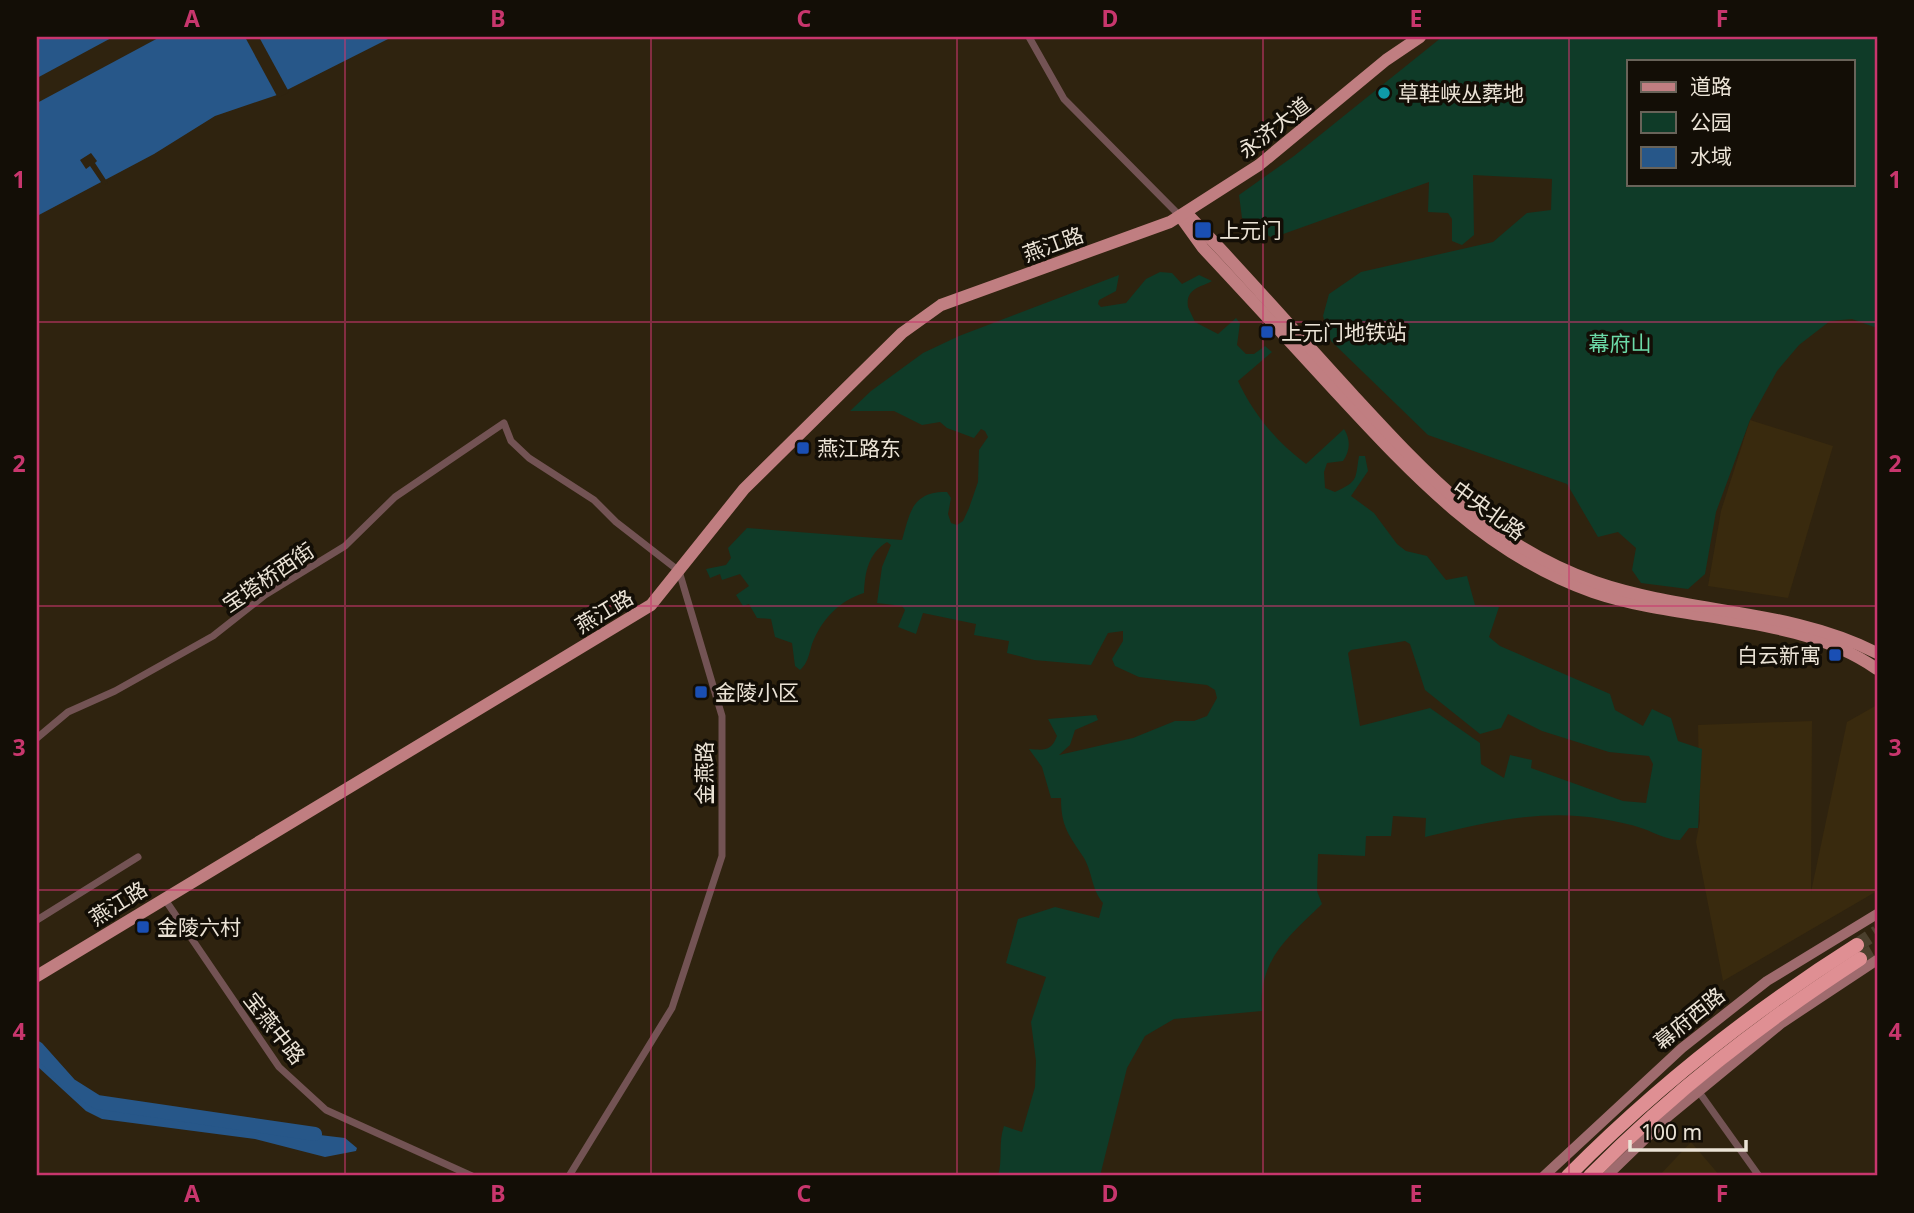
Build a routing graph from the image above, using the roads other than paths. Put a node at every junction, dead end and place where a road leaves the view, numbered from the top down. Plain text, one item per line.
1 (1029, 37) edge
2 (1408, 37) edge
3 (1420, 37) edge
4 (1386, 60) junction
5 (1184, 218) junction
6 (680, 574) junction
7 (1877, 653) edge
8 (1877, 669) edge
9 (37, 738) edge
10 (138, 857) dead end
11 (165, 901) junction
12 (1877, 914) edge
13 (37, 920) edge
14 (1857, 944) tunnel mouth
15 (1860, 959) tunnel mouth
16 (1877, 960) edge
17 (37, 976) edge
18 (37, 985) edge
19 (1699, 1091) junction
20 (471, 1176) edge
21 (569, 1176) edge
22 (1544, 1176) edge
23 (1568, 1176) edge
24 (1590, 1176) edge
25 (1607, 1176) edge
26 (1759, 1176) edge

1 - 5 street, 中央北路
2 - 4 main road, 永济大道
3 - 4 main road, 永济大道
4 - 5 main road, 永济大道
5 - 6 main road, 燕江路
5 - 7 main road, 中央北路
5 - 8 main road, 中央北路
6 - 9 street, 宝塔桥西街
6 - 11 main road, 燕江路
6 - 21 street, 金燕路
10 - 13 street
11 - 17 main road, 燕江路
11 - 18 main road
11 - 20 street, 宝燕中路
12 - 22 main road, 幕府西路
14 - 23 highway, 幕府西路
15 - 24 highway
16 - 19 main road
19 - 25 main road
19 - 26 street

